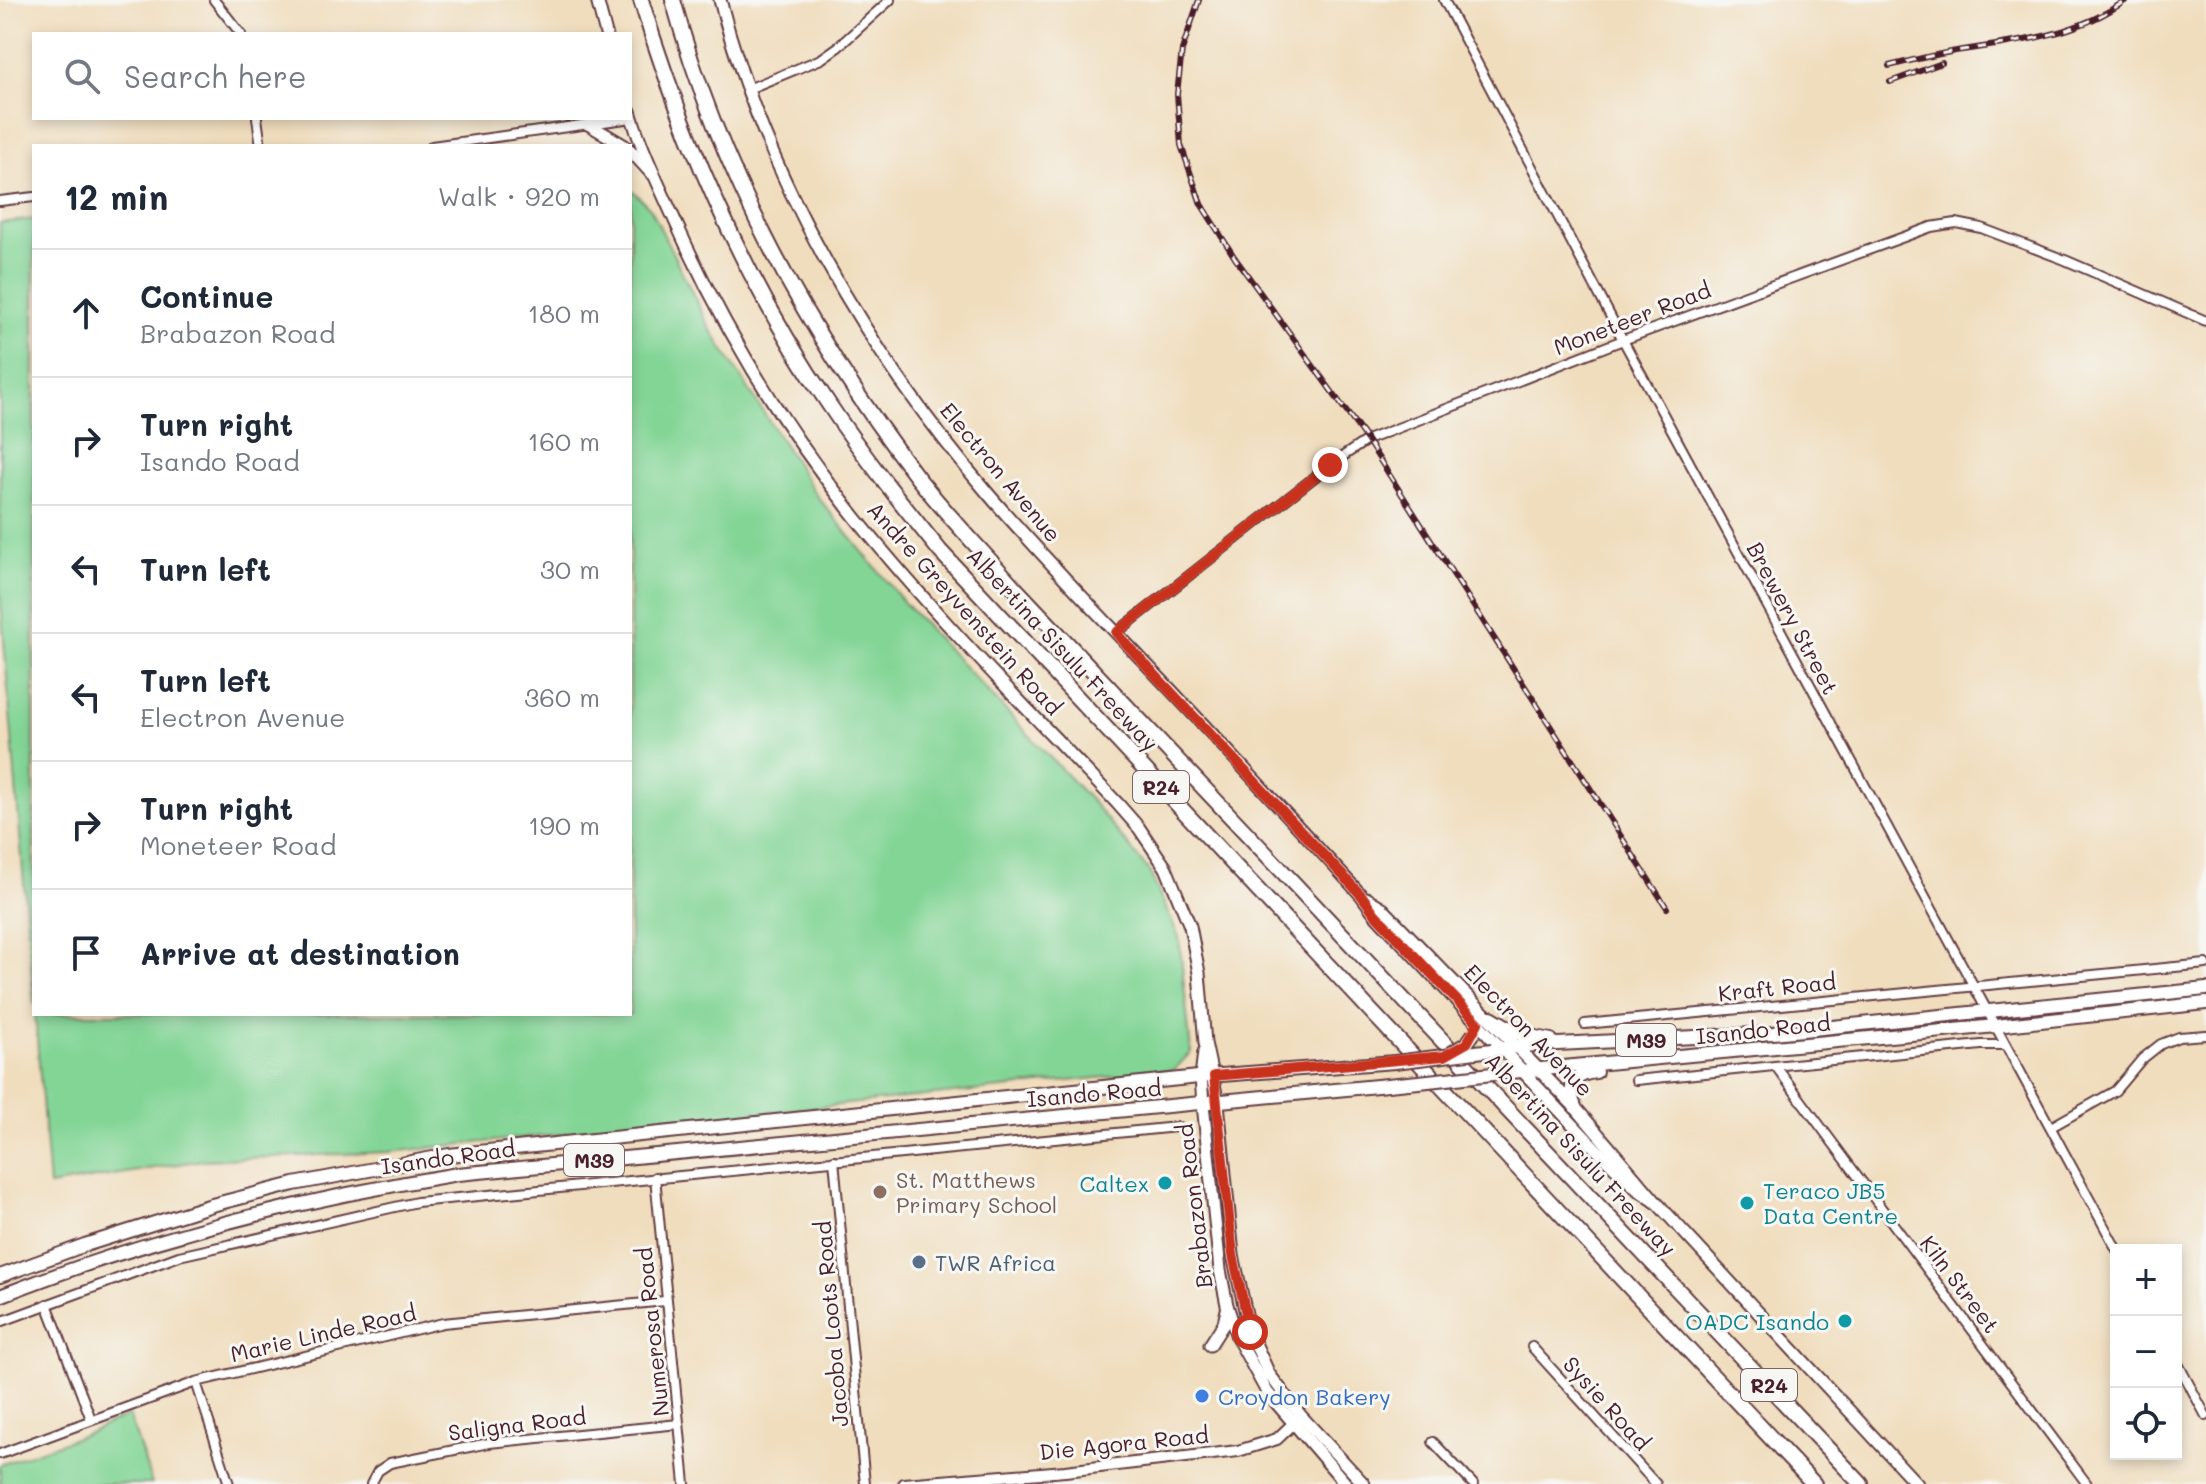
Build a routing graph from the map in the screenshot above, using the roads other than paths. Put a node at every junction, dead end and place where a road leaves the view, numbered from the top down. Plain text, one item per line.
1 (214, 0) edge
2 (597, 0) edge
3 (641, 0) edge
4 (673, 0) edge
5 (720, 0) edge
6 (890, 0) edge
7 (1444, 0) edge
8 (239, 32) edge
9 (605, 32) edge
10 (748, 89) junction
11 (632, 117) edge
12 (257, 120) edge
13 (595, 122) edge
14 (261, 144) edge
15 (446, 144) edge
16 (622, 144) edge
17 (632, 152) edge
18 (659, 183) junction
19 (32, 197) edge
20 (0, 201) edge
21 (2206, 321) edge
22 (1623, 340) junction
23 (1116, 633) junction
24 (1416, 950) junction
25 (2206, 964) edge
26 (1972, 986) junction
27 (2206, 989) edge
28 (2206, 1003) edge
29 (1987, 1011) junction
30 (1491, 1017) junction
31 (1585, 1024) dead end
32 (1996, 1026) junction
33 (1476, 1028) junction
34 (2206, 1035) edge
35 (1573, 1043) junction
36 (2005, 1045) junction
37 (1519, 1046) junction
38 (1497, 1049) junction
39 (1444, 1056) junction
40 (1624, 1062) junction
41 (1777, 1068) junction
42 (1539, 1069) junction
43 (1516, 1071) junction
44 (1208, 1076) junction
45 (1636, 1080) dead end
46 (1218, 1103) junction
47 (1203, 1104) junction
48 (1575, 1107) junction
49 (1177, 1127) dead end
50 (2051, 1127) junction
51 (834, 1160) junction
52 (655, 1177) junction
53 (1656, 1202) junction
54 (2114, 1244) edge
55 (0, 1276) edge
56 (0, 1296) edge
57 (665, 1301) junction
58 (47, 1304) junction
59 (1227, 1305) junction
60 (0, 1322) edge
61 (1210, 1345) dead end
62 (1532, 1347) dead end
63 (2182, 1371) edge
64 (196, 1382) junction
65 (2206, 1416) edge
66 (91, 1419) junction
67 (1297, 1420) junction
68 (679, 1424) junction
69 (1433, 1442) dead end
70 (0, 1454) edge
71 (1648, 1476) junction
72 (229, 1484) edge
73 (371, 1484) edge
74 (685, 1484) edge
75 (865, 1484) edge
76 (904, 1484) edge
77 (1346, 1484) edge
78 (1364, 1484) edge
79 (1473, 1484) edge
80 (1640, 1484) edge
81 (1656, 1484) edge
82 (1814, 1484) edge
83 (1861, 1484) edge
84 (1917, 1484) edge
85 (2087, 1484) edge

1 - 8 street
2 - 9 main road
3 - 82 highway, Albertina Sisulu Freeway / R24
4 - 83 highway, Albertina Sisulu Freeway / R24
5 - 10 main road, Electron Avenue
6 - 10 street
7 - 22 street, Brewery Street
10 - 23 main road, Electron Avenue
11 - 18 main road, Andre Greyvenstein Road
12 - 14 street
13 - 15 street
13 - 16 main road
17 - 18 main road
18 - 44 main road, Andre Greyvenstein Road
19 - 20 street
21 - 22 street, Moneteer Road
22 - 23 street, Moneteer Road
22 - 26 street, Brewery Street
23 - 24 main road, Electron Avenue
24 - 30 main road, Electron Avenue
24 - 33 main road, Electron Avenue
25 - 26 street
26 - 29 street, Brewery Street
26 - 31 street, Kraft Road
27 - 29 main road, Isando Road / M39
28 - 32 main road, Isando Road / M39
29 - 32 street, Brewery Street
29 - 35 main road, Isando Road / M39
30 - 35 main road
30 - 37 main road, Electron Avenue
32 - 36 street, Brewery Street
32 - 40 main road, Isando Road / M39
33 - 38 main road, Electron Avenue
33 - 39 main road, bridge
34 - 50 street
35 - 37 main road, Isando Road / M39
36 - 41 street
36 - 50 street, Brewery Street
37 - 38 main road, Isando Road / M39
37 - 42 main road, Electron Avenue
38 - 39 main road, Isando Road / M39, bridge
38 - 43 main road, Electron Avenue
39 - 44 main road, Isando Road / M39, bridge
40 - 42 main road, Isando Road / M39
40 - 48 main road
41 - 45 street
41 - 85 street, Kiln Street
42 - 43 main road, Isando Road / M39
42 - 48 main road, Electron Avenue
43 - 46 main road, Isando Road / M39, bridge
43 - 53 main road, Electron Avenue
44 - 46 main road, Brabazon Road
44 - 47 main road, Brabazon Road
44 - 55 main road, Isando Road / M39
46 - 47 main road, Isando Road / M39
46 - 67 main road, Brabazon Road
47 - 56 main road, Isando Road / M39
47 - 59 main road, Brabazon Road
48 - 53 main road, Electron Avenue
49 - 51 street, Isando Road
50 - 54 street, Brewery Street
51 - 52 street, Isando Road
51 - 75 street, Jacoba Loots Road
52 - 57 street, Numerosa Road
52 - 58 street, Isando Road
53 - 84 main road, Electron Avenue
57 - 64 street, Marie Linde Road
57 - 68 street, Numerosa Road
58 - 60 street, Isando Road
58 - 66 street
59 - 61 main road
59 - 67 main road, Brabazon Road
62 - 71 street, Sysie Road
63 - 65 street
64 - 66 street, Marie Linde Road
64 - 72 street
66 - 70 street, Marie Linde Road
67 - 76 street, Die Agora Road
67 - 77 main road, Brabazon Road
67 - 78 main road, Brabazon Road
68 - 73 street, Saligna Road
68 - 74 street, Numerosa Road
69 - 79 street
71 - 80 street
71 - 81 street, Sysie Road

